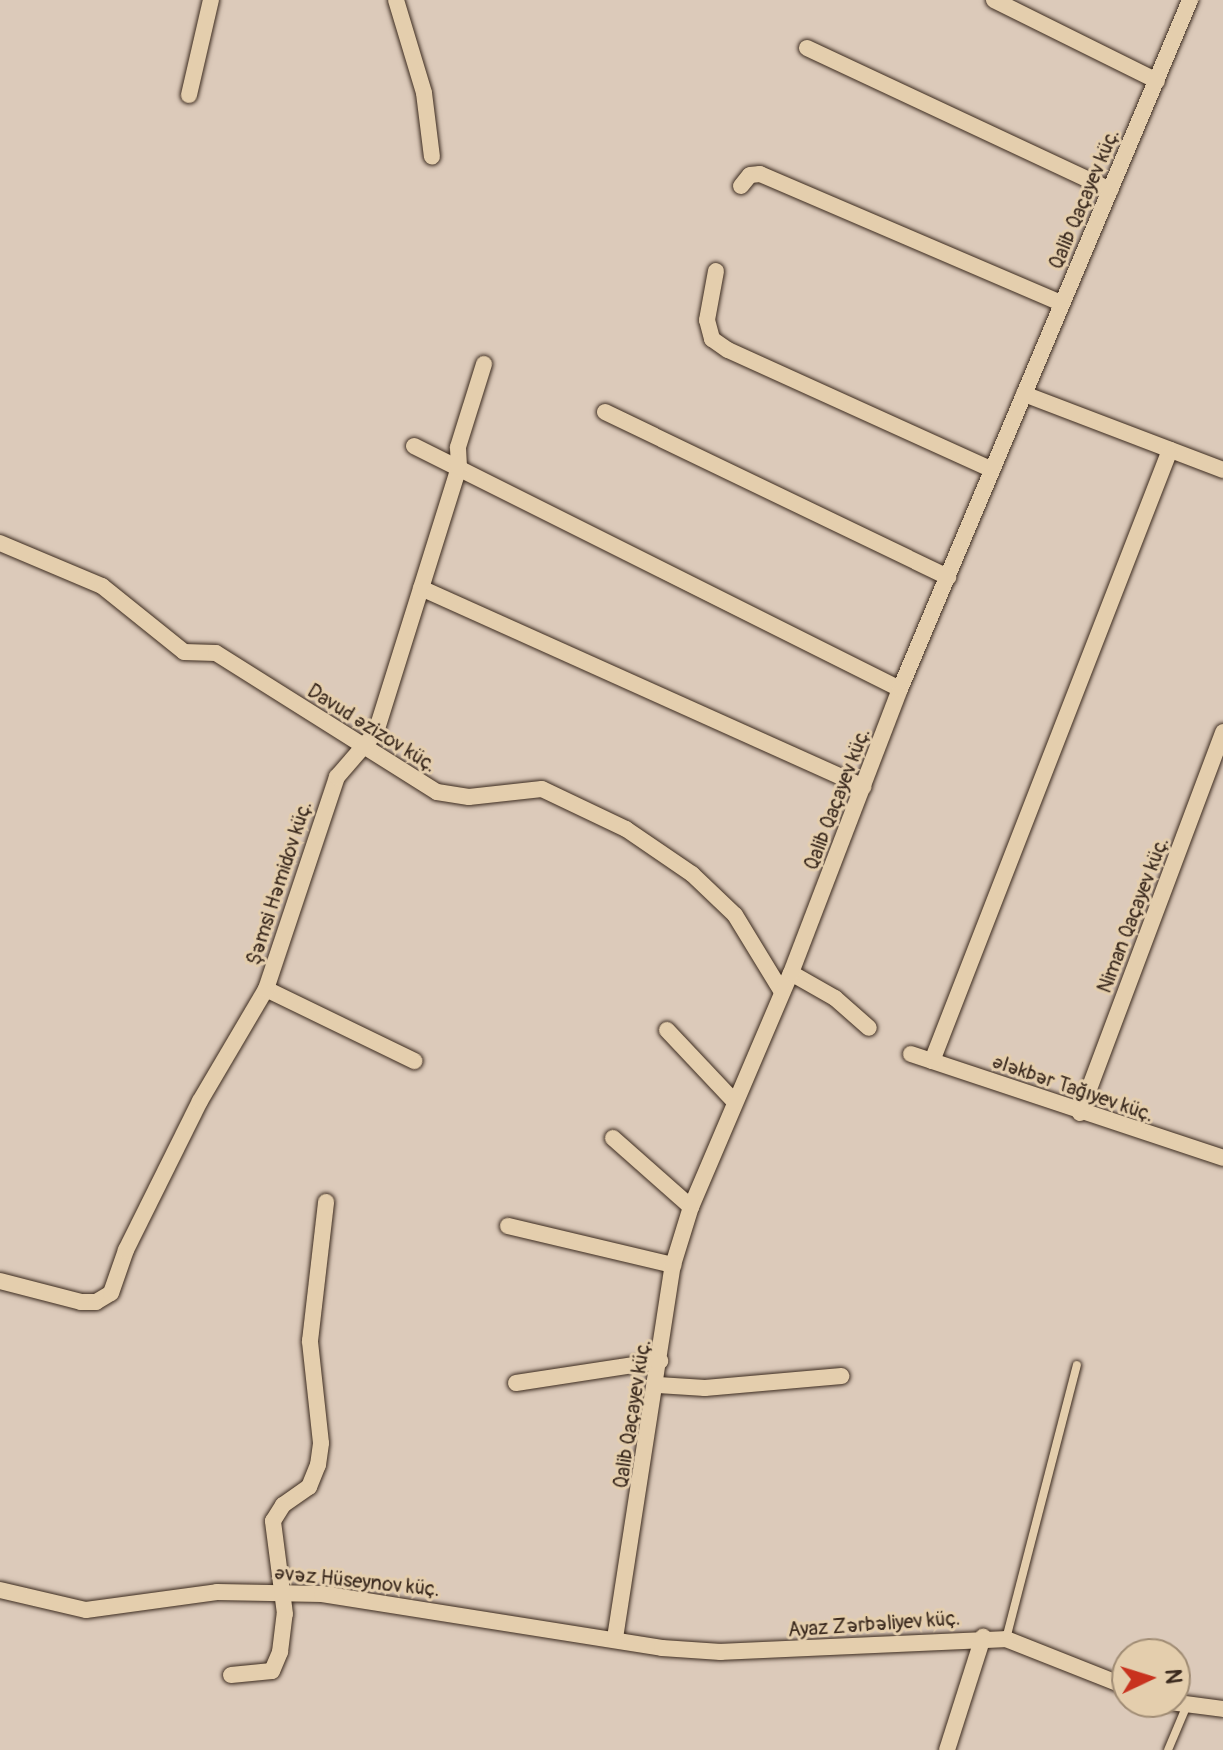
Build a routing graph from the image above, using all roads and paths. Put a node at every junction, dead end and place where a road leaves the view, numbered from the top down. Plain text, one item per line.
1 (211, 0) edge
2 (396, 0) edge
3 (994, 0) edge
4 (1190, 0) edge
5 (807, 48) dead end
6 (1157, 81) junction
7 (189, 95) dead end
8 (432, 157) dead end
9 (741, 186) dead end
10 (1110, 190) junction
11 (716, 271) dead end
12 (1061, 303) junction
13 (484, 364) dead end
14 (1024, 394) junction
15 (605, 412) dead end
16 (414, 446) dead end
17 (1170, 450) junction
18 (459, 467) junction
19 (992, 470) junction
20 (1223, 470) edge
21 (0, 543) edge
22 (948, 577) junction
23 (421, 588) junction
24 (900, 689) junction
25 (1223, 732) edge
26 (366, 749) junction
27 (863, 787) junction
28 (791, 973) junction
29 (266, 989) junction
30 (782, 992) junction
31 (869, 1028) dead end
32 (667, 1030) dead end
33 (911, 1054) dead end
34 (414, 1061) dead end
35 (932, 1061) junction
36 (733, 1100) junction
37 (1080, 1113) junction
38 (613, 1138) dead end
39 (1223, 1158) edge
40 (326, 1202) dead end
41 (691, 1207) junction
42 (508, 1226) dead end
43 (673, 1265) junction
44 (0, 1281) edge
45 (660, 1361) junction
46 (1077, 1365) dead end
47 (841, 1376) dead end
48 (516, 1383) dead end
49 (658, 1385) junction
50 (0, 1590) edge
51 (283, 1591) junction
52 (983, 1637) junction
53 (615, 1638) junction
54 (1006, 1639) junction
55 (231, 1675) dead end
56 (1111, 1681) edge
57 (1191, 1705) edge
58 (1223, 1709) edge
59 (1175, 1718) edge
60 (947, 1750) edge
61 (1168, 1750) edge

1 - 7 street
2 - 8 street
3 - 6 street
4 - 6 street, Qalib Qaçayev küç.
5 - 10 street
6 - 10 street, Qalib Qaçayev küç.
9 - 12 street
10 - 12 street, Qalib Qaçayev küç.
11 - 19 street
12 - 14 street, Qalib Qaçayev küç.
13 - 18 street, Şəmsi Həmidov küç.
14 - 17 street
14 - 19 street, Qalib Qaçayev küç.
15 - 22 street
16 - 18 street
17 - 20 street
17 - 35 street
18 - 23 street, Şəmsi Həmidov küç.
18 - 24 street
19 - 22 street, Qalib Qaçayev küç.
21 - 26 street, Davud Əzizov küç.
22 - 24 street, Qalib Qaçayev küç.
23 - 26 street, Şəmsi Həmidov küç.
23 - 27 street
24 - 27 street, Qalib Qaçayev küç.
25 - 37 street, Niman Qaçayev küç.
26 - 29 street, Şəmsi Həmidov küç.
26 - 30 street, Davud Əzizov küç.
27 - 28 street, Qalib Qaçayev küç.
28 - 30 street, Qalib Qaçayev küç.
28 - 31 street
29 - 34 street
29 - 44 street, Şəmsi Həmidov küç.
30 - 36 street, Qalib Qaçayev küç.
32 - 36 street
33 - 35 street, Ələkbər Tağıyev küç.
35 - 37 street, Ələkbər Tağıyev küç.
36 - 41 street, Qalib Qaçayev küç.
37 - 39 street, Ələkbər Tağıyev küç.
38 - 41 street
40 - 51 street
41 - 43 street, Qalib Qaçayev küç.
42 - 43 street
43 - 45 street, Qalib Qaçayev küç.
45 - 48 street
45 - 49 street, Qalib Qaçayev küç.
46 - 54 lane
47 - 49 street
49 - 53 street, Qalib Qaçayev küç.
50 - 51 street, Əvəz Hüseynov küç.
51 - 53 street, Əvəz Hüseynov küç.
51 - 55 street
52 - 53 street, Ayaz Zərbəliyev küç.
52 - 54 street, Ayaz Zərbəliyev küç.
52 - 60 street
54 - 56 street, Ayaz Zərbəliyev küç.
57 - 58 street
59 - 61 lane

